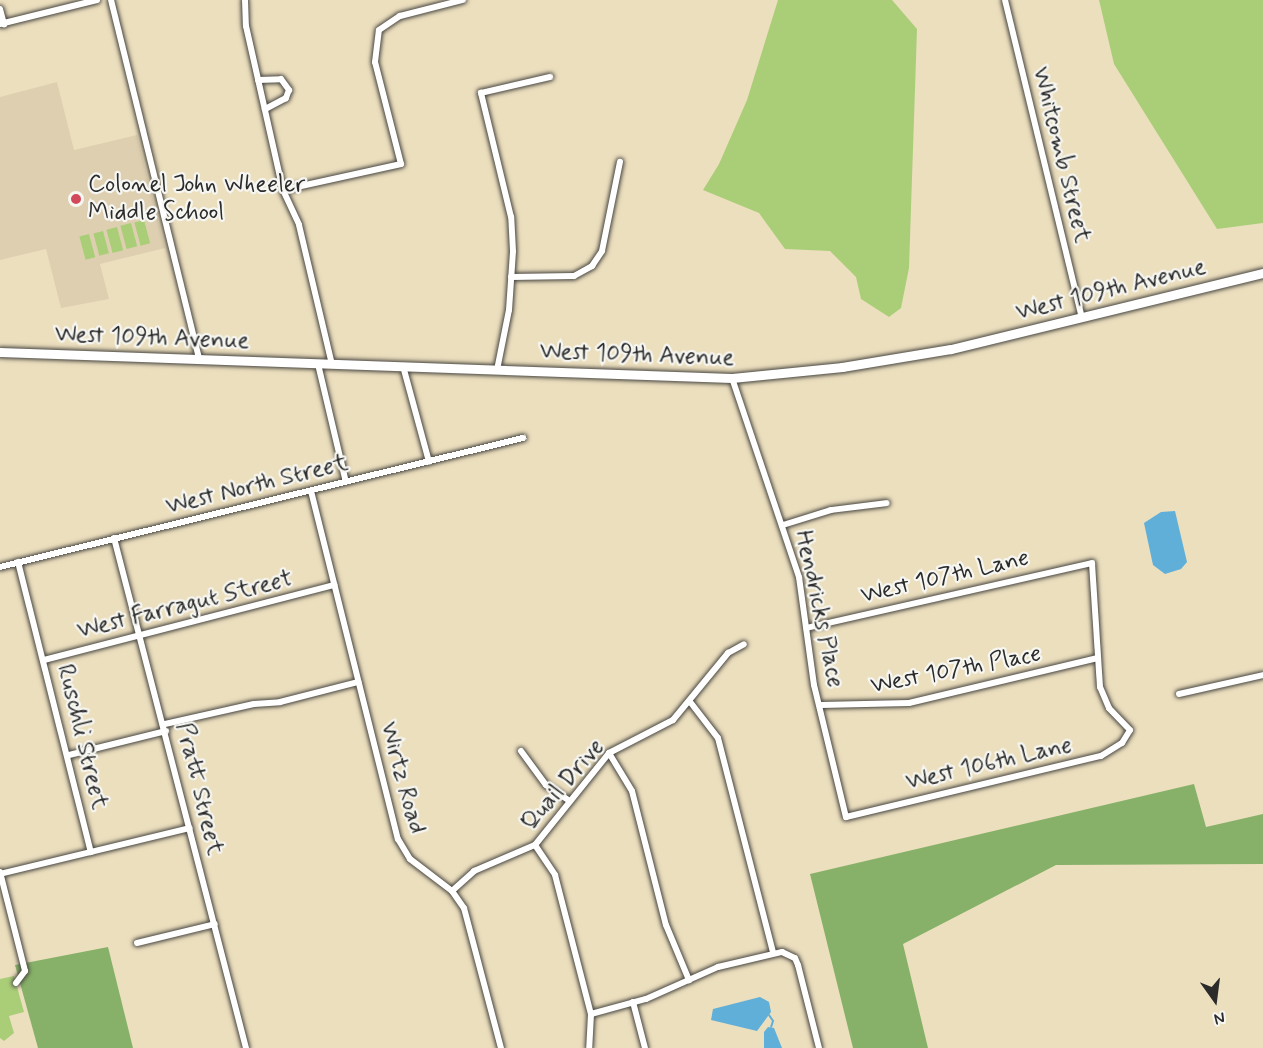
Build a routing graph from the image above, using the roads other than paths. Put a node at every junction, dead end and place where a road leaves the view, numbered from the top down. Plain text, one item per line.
1 (97, 0) edge
2 (111, 0) edge
3 (245, 0) edge
4 (463, 0) edge
5 (1005, 0) edge
6 (448, 2) edge
7 (0, 9) edge
8 (2, 24) edge
9 (550, 77) dead end
10 (258, 80) junction
11 (265, 109) junction
12 (621, 162) dead end
13 (283, 190) junction
14 (1263, 273) edge
15 (511, 277) junction
16 (1082, 318) junction
17 (0, 352) edge
18 (199, 359) junction
19 (318, 364) junction
20 (332, 364) junction
21 (403, 366) junction
22 (497, 370) junction
23 (732, 378) junction
24 (523, 438) dead end
25 (429, 462) junction
26 (346, 482) junction
27 (310, 491) junction
28 (887, 503) dead end
29 (783, 525) junction
30 (114, 538) junction
31 (18, 562) junction
32 (0, 567) edge
33 (334, 585) junction
34 (806, 628) junction
35 (140, 634) junction
36 (744, 644) dead end
37 (1098, 658) junction
38 (44, 660) junction
39 (1263, 675) edge
40 (358, 682) junction
41 (1179, 694) dead end
42 (691, 703) junction
43 (820, 705) junction
44 (166, 728) junction
45 (521, 751) dead end
46 (609, 753) junction
47 (69, 755) junction
48 (570, 801) junction
49 (846, 817) joint
50 (190, 828) junction
51 (535, 845) junction
52 (91, 852) junction
53 (0, 873) edge
54 (452, 891) junction
55 (215, 924) junction
56 (136, 943) dead end
57 (773, 952) junction
58 (688, 980) junction
59 (16, 983) dead end
60 (633, 1002) junction
61 (591, 1014) junction
62 (246, 1048) edge
63 (501, 1048) edge
64 (589, 1048) edge
65 (645, 1048) edge
66 (819, 1048) edge

1 - 8 street
2 - 18 street
3 - 10 street
4 - 6 street
5 - 16 street, Whitcomb Street
6 - 13 street
7 - 8 street
9 - 15 street
10 - 11 street
10 - 11 street
11 - 13 street
12 - 15 street
13 - 20 street
14 - 16 main road, West 109th Avenue
15 - 22 street
16 - 23 main road, West 109th Avenue
17 - 18 main road, West 109th Avenue
18 - 19 main road, West 109th Avenue
19 - 20 main road, West 109th Avenue
19 - 26 street
20 - 21 main road, West 109th Avenue
21 - 22 main road, West 109th Avenue
21 - 25 street
22 - 23 main road, West 109th Avenue
23 - 29 street, Hendricks Place
24 - 25 street, West North Street
25 - 26 street, West North Street
26 - 27 street, West North Street
27 - 30 street, West North Street
27 - 33 street, Wirtz Road
28 - 29 street
29 - 34 street, Hendricks Place
30 - 31 street, West North Street
30 - 35 street, Pratt Street
31 - 32 street, West North Street
31 - 38 street, Ruschli Street
33 - 35 street, West Farragut Street
33 - 40 street, Wirtz Road
34 - 37 street, West 107th Lane
34 - 43 street, Hendricks Place
35 - 38 street, West Farragut Street
35 - 44 street, Pratt Street
36 - 42 street, Quail Drive
37 - 43 street, West 107th Place
37 - 49 street, West 106th Lane
38 - 47 street, Ruschli Street
39 - 41 street
40 - 44 street
40 - 54 street, Wirtz Road
42 - 46 street, Quail Drive
42 - 57 street
43 - 49 street, Hendricks Place
44 - 47 street
44 - 50 street, Pratt Street
45 - 48 street
46 - 48 street, Quail Drive
46 - 58 street
47 - 52 street, Ruschli Street
48 - 51 street, Quail Drive
50 - 52 street
50 - 55 street, Pratt Street
51 - 54 street, Quail Drive
51 - 61 street
52 - 53 street
53 - 59 street
54 - 63 street, Wirtz Road
55 - 56 street
55 - 62 street, Pratt Street
57 - 58 street
57 - 66 street
58 - 60 street
60 - 61 street
60 - 65 street
61 - 64 street

